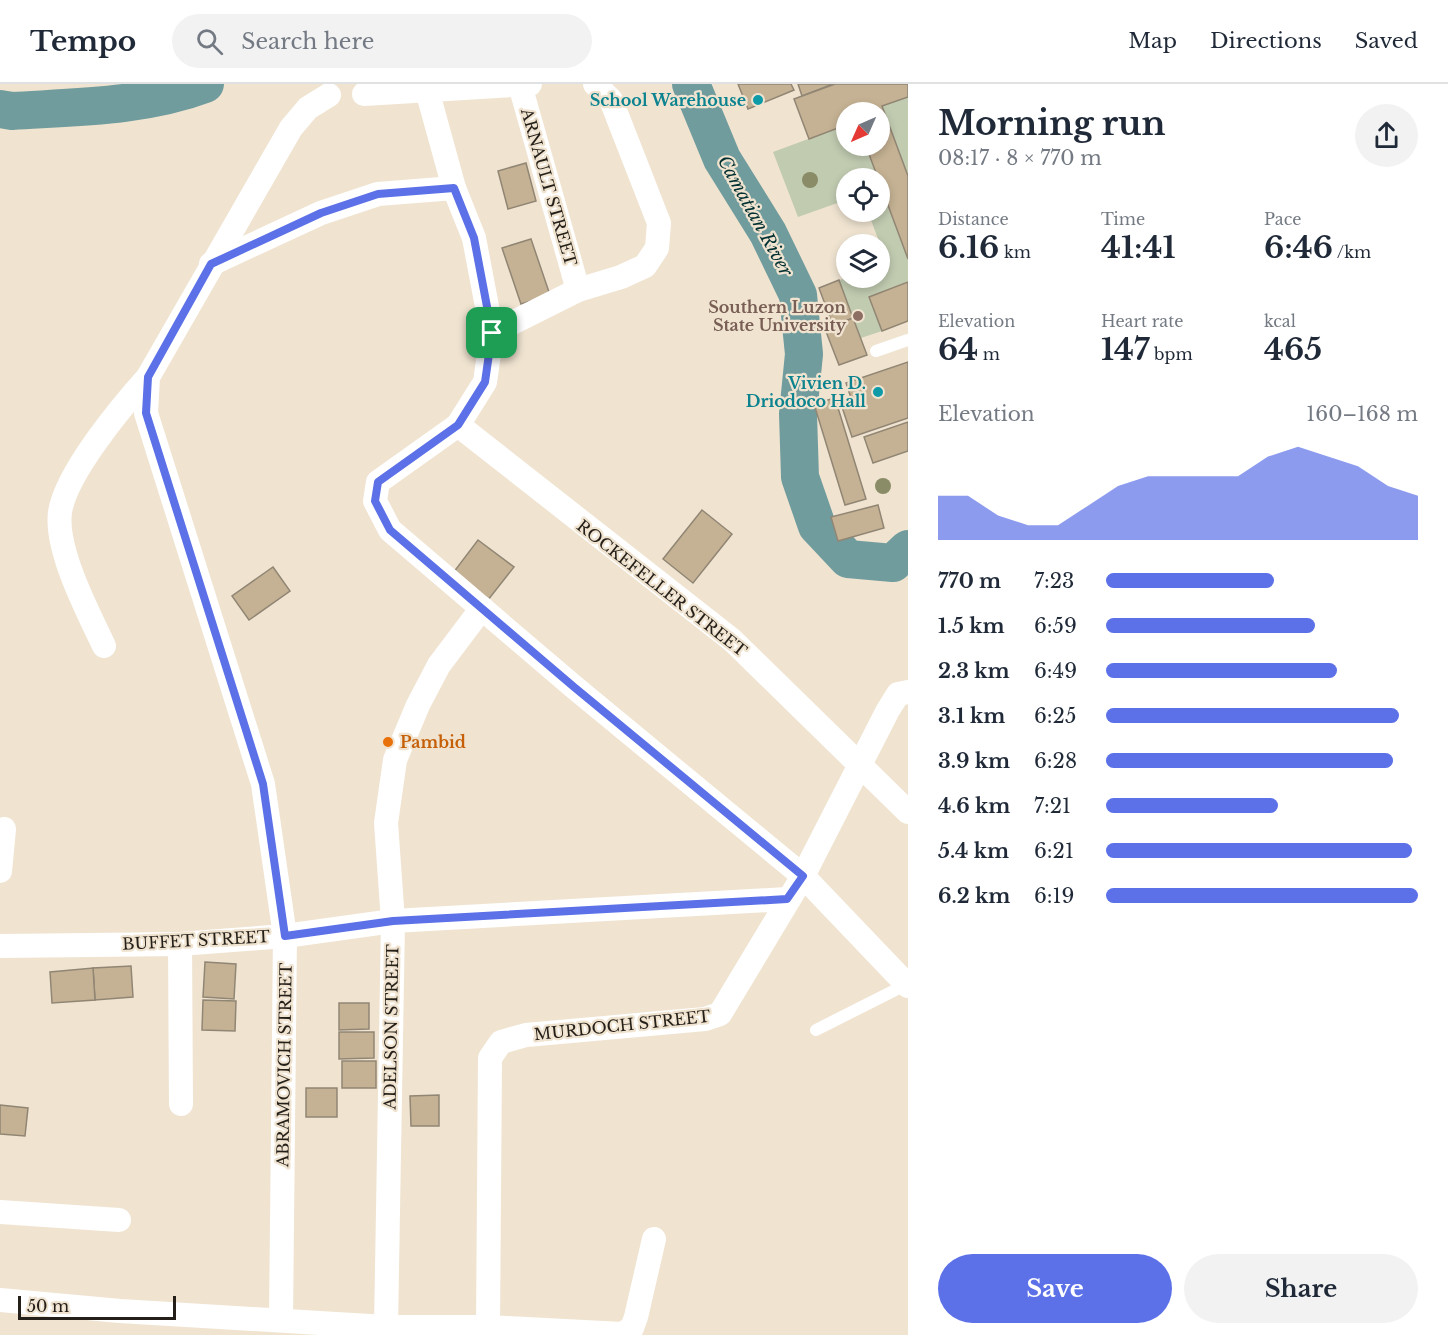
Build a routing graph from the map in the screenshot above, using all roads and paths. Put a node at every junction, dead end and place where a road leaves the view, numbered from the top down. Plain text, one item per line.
1 (530, 84) edge
2 (520, 85) edge
3 (427, 90) junction
4 (603, 92) edge
5 (364, 94) dead end
6 (329, 95) dead end
7 (454, 188) junction
8 (211, 264) junction
9 (578, 290) junction
10 (492, 333) junction
11 (908, 340) edge
12 (876, 351) dead end
13 (148, 377) junction
14 (458, 425) junction
15 (482, 608) junction
16 (104, 646) dead end
17 (908, 692) edge
18 (859, 764) junction
19 (908, 812) edge
20 (4, 829) dead end
21 (0, 871) edge
22 (803, 876) junction
23 (787, 899) junction
24 (393, 921) junction
25 (285, 936) junction
26 (180, 944) junction
27 (0, 946) edge
28 (907, 985) edge
29 (816, 1030) dead end
30 (181, 1104) dead end
31 (0, 1212) edge
32 (119, 1220) dead end
33 (654, 1239) dead end
34 (0, 1300) edge
35 (281, 1319) junction
36 (386, 1327) junction
37 (488, 1327) junction

1 - 2 street
2 - 3 street
2 - 9 street, ARNAULT STREET
3 - 5 street
3 - 7 street
4 - 9 street
6 - 8 street, ABRAMOVICH STREET
7 - 8 street
7 - 10 street
8 - 13 street, ABRAMOVICH STREET
9 - 10 street
10 - 14 street
11 - 12 lane
13 - 16 street
13 - 25 street, ABRAMOVICH STREET
14 - 15 street
14 - 18 street, ROCKEFELLER STREET
15 - 22 street
15 - 24 street, ADELSON STREET
17 - 18 street, MURDOCH STREET
18 - 19 street, ROCKEFELLER STREET
18 - 22 street, MURDOCH STREET
20 - 21 street
22 - 23 street, MURDOCH STREET
22 - 28 street
23 - 24 street, BUFFET STREET
23 - 37 street, MURDOCH STREET
24 - 25 street, BUFFET STREET
24 - 36 street, ADELSON STREET
25 - 26 street, BUFFET STREET
25 - 35 street, ABRAMOVICH STREET
26 - 27 street, BUFFET STREET
26 - 30 street
28 - 29 lane
31 - 32 street
33 - 37 street
34 - 35 street
35 - 36 street
36 - 37 street

